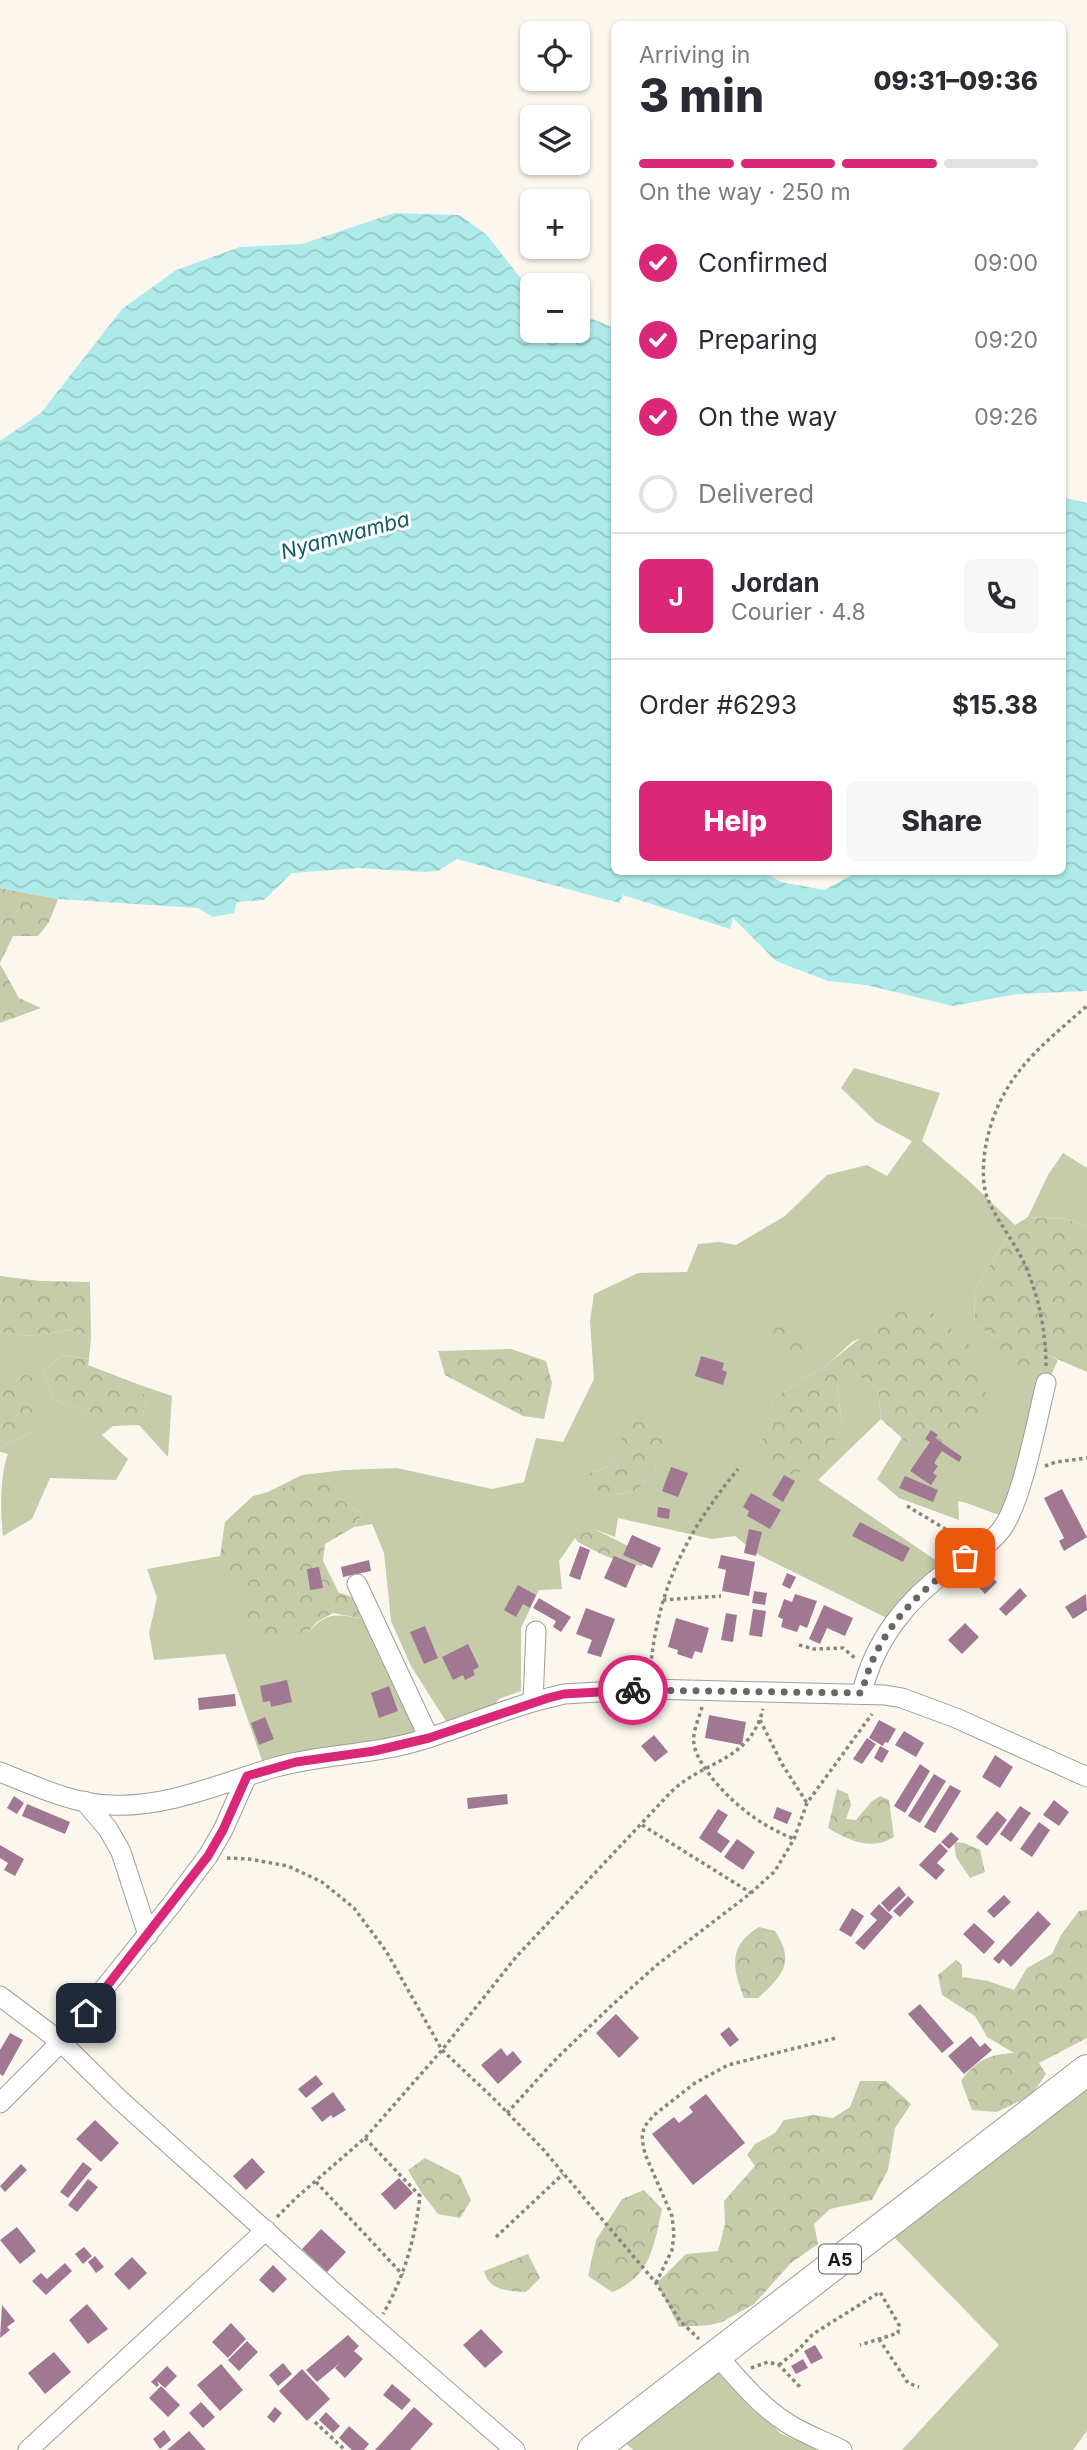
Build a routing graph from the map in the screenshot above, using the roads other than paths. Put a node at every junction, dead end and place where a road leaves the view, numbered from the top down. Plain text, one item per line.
1 (1046, 1382) road end
2 (357, 1584) dead end
3 (536, 1630) dead end
4 (862, 1693) junction
5 (533, 1701) junction
6 (429, 1738) junction
7 (0, 1772) edge
8 (247, 1776) junction
9 (1087, 1777) edge
10 (84, 1801) junction
11 (148, 1935) junction
12 (0, 1996) edge
13 (61, 2042) junction
14 (1087, 2070) edge
15 (0, 2103) edge
16 (266, 2230) junction
17 (725, 2364) junction
18 (28, 2450) edge
19 (515, 2450) edge
20 (593, 2450) edge
21 (842, 2450) edge

1 - 4 street
2 - 6 street
3 - 5 street
4 - 5 street
4 - 9 street
5 - 6 street
6 - 8 street
7 - 10 street
8 - 10 street
8 - 11 street
10 - 11 street
11 - 13 street
12 - 13 street
13 - 15 street
13 - 16 street
14 - 17 highway, A5 / A5
16 - 18 street
16 - 19 street
17 - 20 highway, A5 / A5
17 - 21 street

